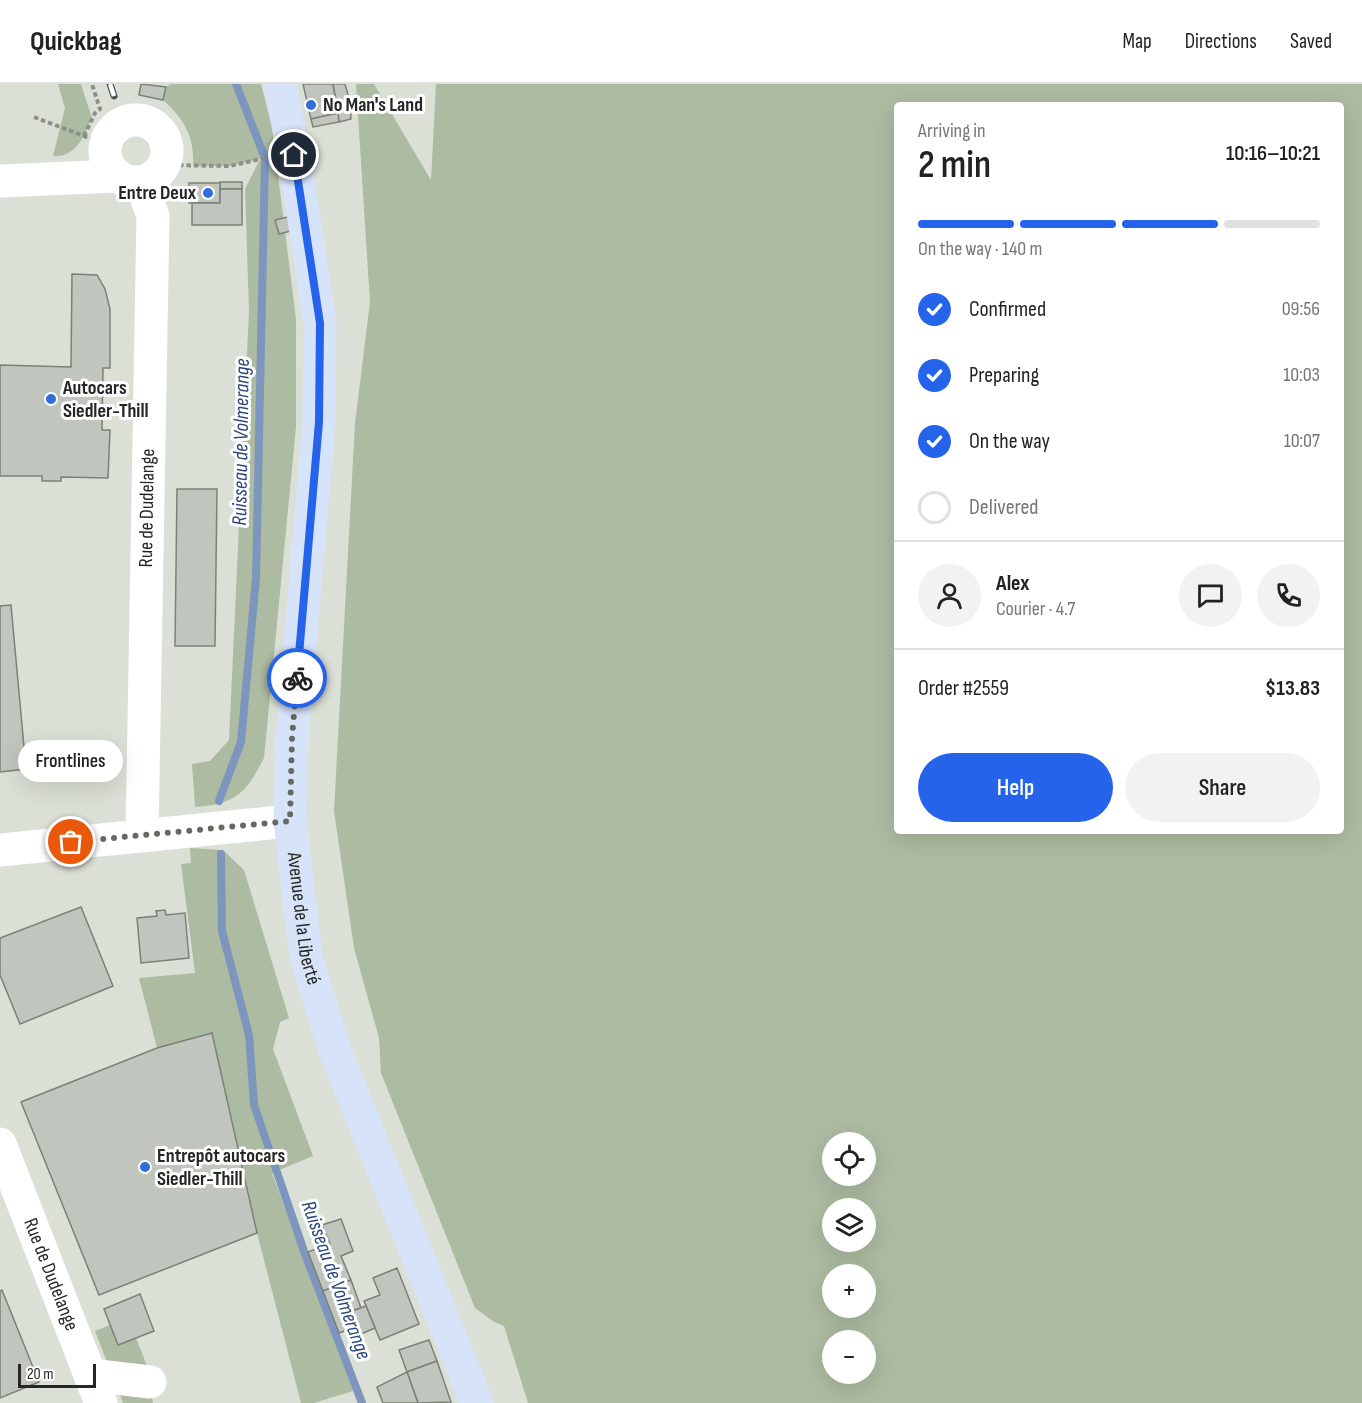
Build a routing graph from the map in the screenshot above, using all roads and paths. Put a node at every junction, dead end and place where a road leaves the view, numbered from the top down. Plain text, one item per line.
1 (92, 84) edge
2 (280, 84) edge
3 (34, 117) dead end
4 (95, 140) junction
5 (261, 159) dead end
6 (141, 175) junction
7 (0, 181) edge
8 (290, 821) junction
9 (142, 835) junction
10 (0, 850) edge
11 (0, 1144) edge
12 (150, 1382) dead end
13 (96, 1389) edge
14 (477, 1403) edge

1 - 4 path
2 - 8 main road, Avenue de la Liberté
3 - 4 path
4 - 6 street, Rue de Dudelange
4 - 6 street, Rue de Dudelange
5 - 6 path
6 - 7 street
6 - 9 street, Rue de Dudelange
8 - 9 street
8 - 14 main road, Avenue de la Liberté
9 - 10 street
11 - 13 street, Rue de Dudelange
12 - 13 street

